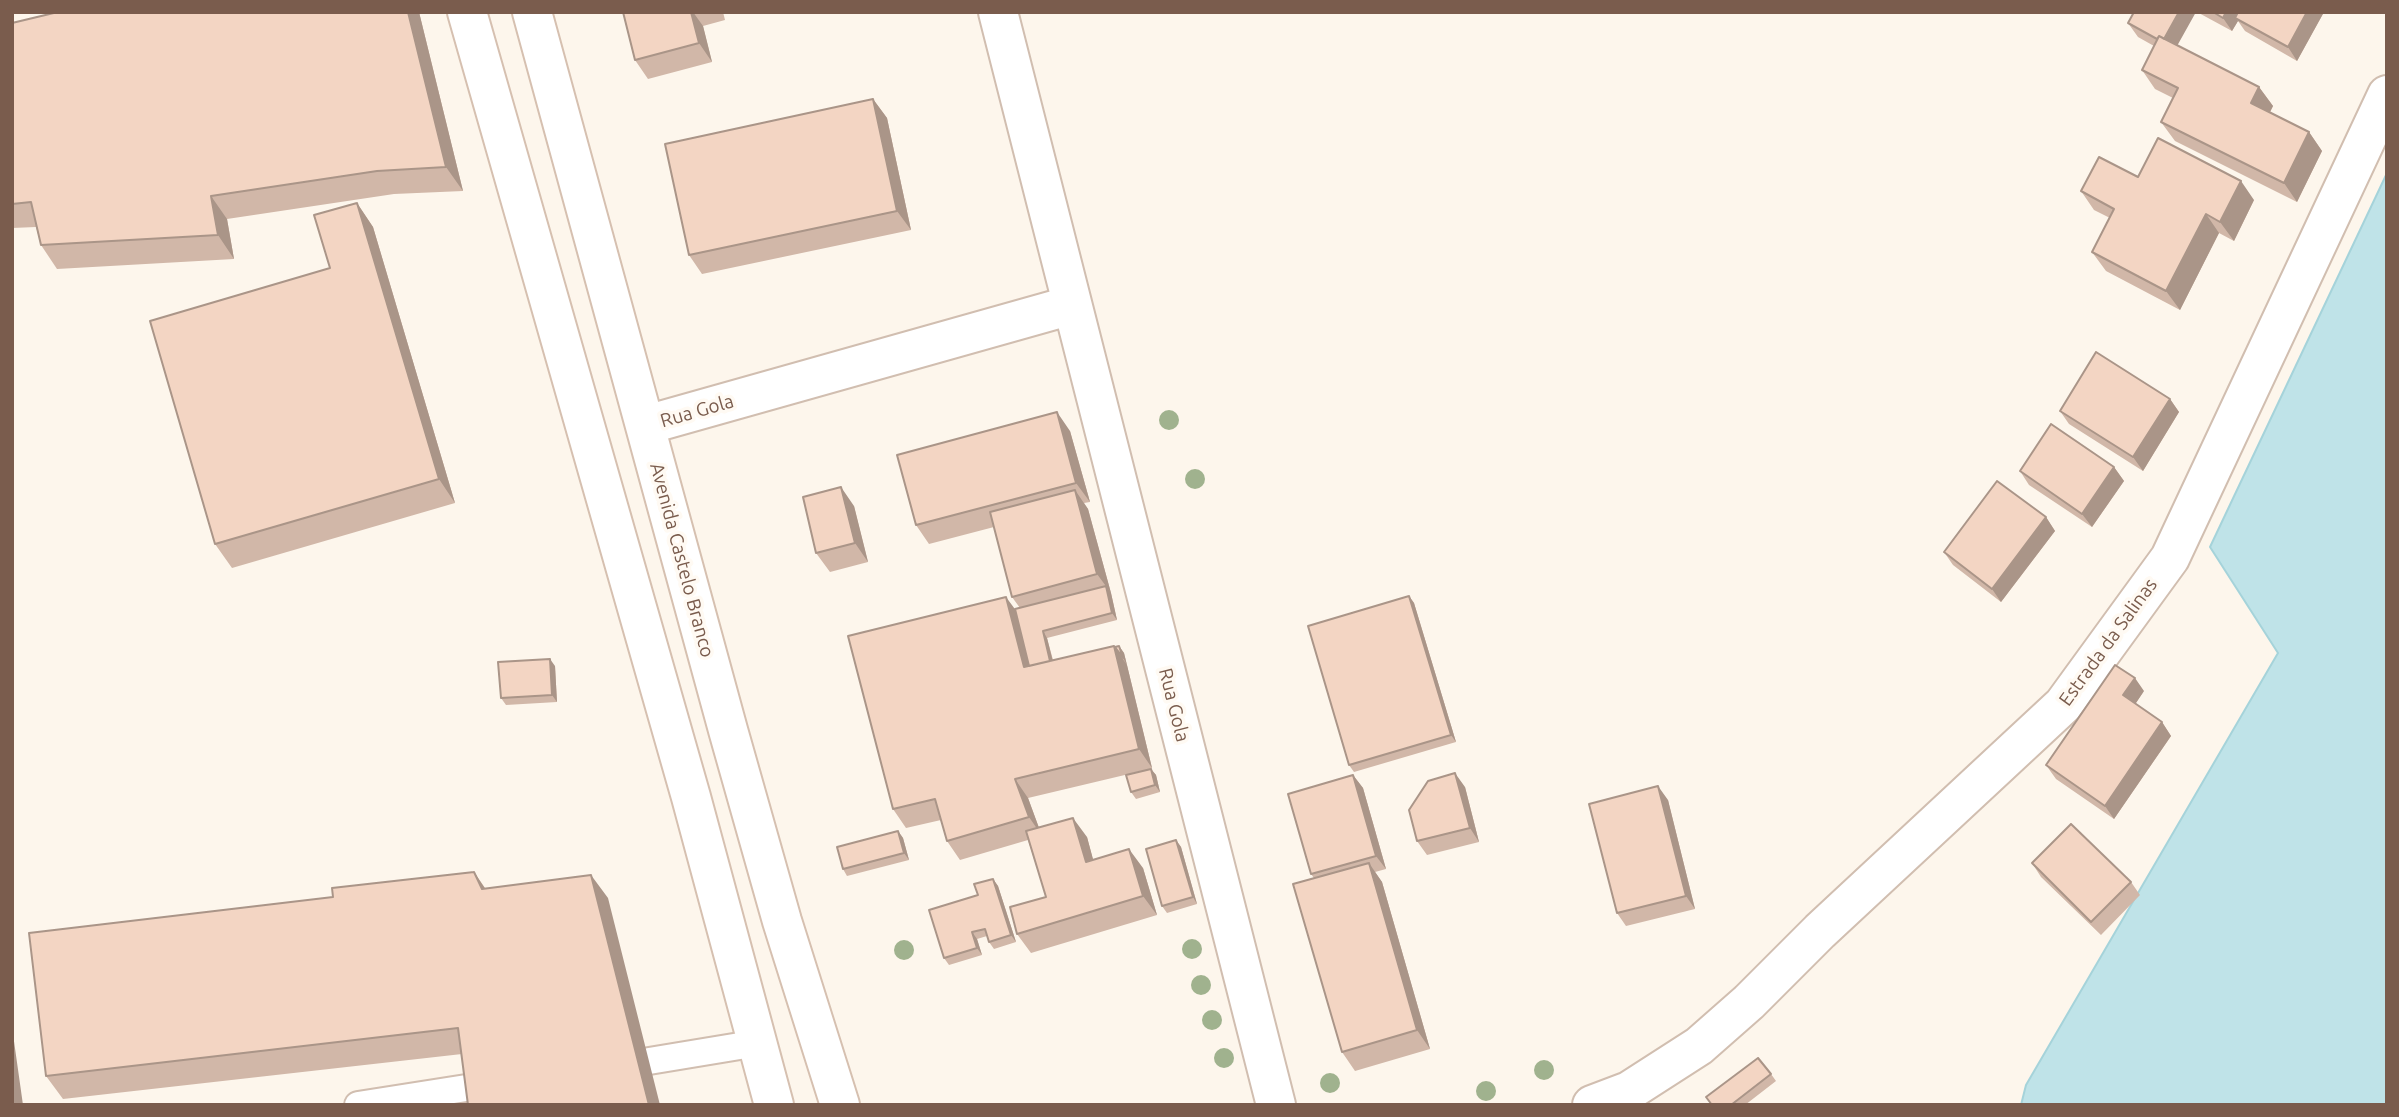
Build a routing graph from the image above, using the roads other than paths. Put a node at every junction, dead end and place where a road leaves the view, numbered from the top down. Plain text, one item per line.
1 (467, 12) edge
2 (532, 12) edge
3 (998, 12) edge
4 (2387, 95) edge
5 (1072, 305) junction
6 (646, 425) junction
7 (758, 1043) junction
8 (649, 1061) dead end
9 (479, 1086) edge
10 (443, 1098) edge
11 (358, 1105) edge
12 (774, 1105) edge
13 (840, 1105) edge
14 (1276, 1105) edge
15 (1592, 1105) edge

1 - 7 street
2 - 6 street, Avenida Castelo Branco
3 - 5 street, Rua Gola
4 - 15 street, Estrada da Salinas
5 - 6 street, Rua Gola
5 - 14 street, Rua Gola
6 - 13 street, Avenida Castelo Branco
7 - 8 lane
7 - 12 street
9 - 10 lane
10 - 11 lane

